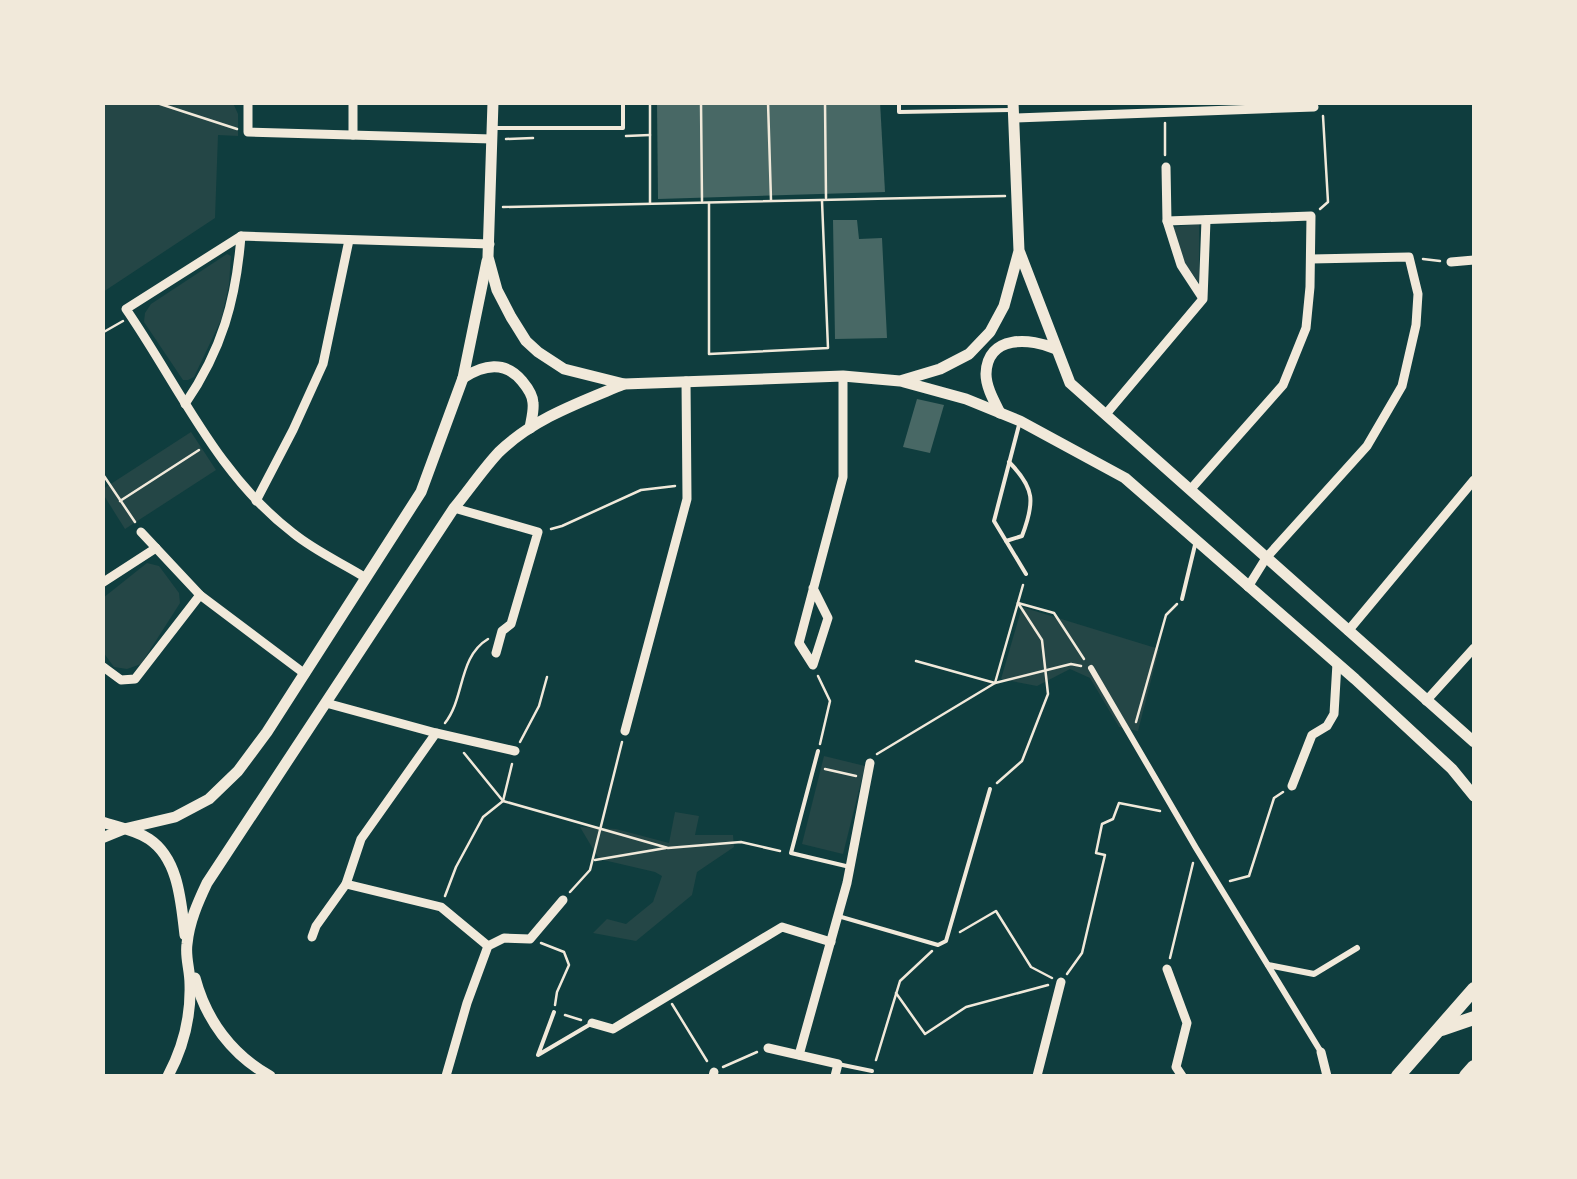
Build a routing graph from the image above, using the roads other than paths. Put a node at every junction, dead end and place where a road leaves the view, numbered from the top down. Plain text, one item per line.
1 (248, 102) edge
2 (354, 102) edge
3 (493, 102) edge
4 (623, 102) edge
5 (899, 102) edge
6 (1314, 105) edge
7 (1013, 110) edge
8 (493, 134) junction
9 (353, 135) junction
10 (1166, 167) road end
11 (1206, 220) junction
12 (1167, 221) junction
13 (241, 236) junction
14 (349, 240) junction
15 (489, 251) junction
16 (1019, 251) junction
17 (1311, 259) junction
18 (1474, 260) edge
19 (1451, 262) road end
20 (1203, 300) junction
21 (1056, 350) junction
22 (843, 376) junction
23 (463, 378) junction
24 (900, 381) junction
25 (686, 382) junction
26 (624, 384) junction
27 (186, 404) junction
28 (1000, 412) junction
29 (1106, 414) junction
30 (1020, 421) junction
31 (530, 428) junction
32 (1009, 462) junction
33 (1474, 480) edge
34 (1190, 490) junction
35 (256, 500) junction
36 (454, 508) junction
37 (141, 532) road end
38 (1006, 541) junction
39 (1196, 541) junction
40 (156, 548) junction
41 (1266, 558) junction
42 (1026, 574) road end
43 (366, 578) junction
44 (102, 583) edge
45 (1248, 587) junction
46 (814, 588) junction
47 (200, 595) junction
48 (1182, 599) road end
49 (1348, 631) junction
50 (1474, 648) edge
51 (496, 653) dead end
52 (1337, 663) junction
53 (102, 666) edge
54 (1090, 668) road end
55 (305, 674) junction
56 (1426, 700) junction
57 (326, 702) junction
58 (625, 731) road end
59 (436, 733) junction
60 (1474, 742) edge
61 (818, 750) road end
62 (515, 751) road end
63 (870, 763) road end
64 (1292, 786) road end
65 (990, 788) road end
66 (1474, 796) edge
67 (102, 822) edge
68 (124, 829) junction
69 (102, 838) edge
70 (850, 867) junction
71 (346, 884) junction
72 (564, 900) road end
73 (838, 916) junction
74 (312, 937) dead end
75 (831, 942) junction
76 (186, 946) junction
77 (488, 946) junction
78 (1357, 948) dead end
79 (1267, 965) junction
80 (1167, 969) road end
81 (1060, 982) road end
82 (1473, 990) edge
83 (554, 1012) road end
84 (1474, 1018) edge
85 (592, 1023) joint
86 (1439, 1030) junction
87 (768, 1048) road end
88 (1320, 1052) joint
89 (799, 1055) junction
90 (838, 1064) junction
91 (1474, 1068) edge
92 (872, 1071) road end
93 (168, 1076) edge
94 (270, 1076) edge
95 (446, 1076) edge
96 (835, 1076) edge
97 (1037, 1076) edge
98 (1182, 1076) edge
99 (1327, 1076) edge
100 (1398, 1076) edge
101 (1466, 1076) edge

1 - 9 street
2 - 9 street
3 - 8 street
4 - 8 lane
5 - 7 lane
6 - 7 street
7 - 16 street
8 - 9 street
8 - 15 street
10 - 12 street
11 - 12 street
11 - 17 street
11 - 20 street
12 - 20 street
13 - 14 street
13 - 27 street
13 - 27 street
14 - 15 street
14 - 35 street
15 - 23 street
15 - 26 street
16 - 21 street
16 - 24 street
17 - 34 street
17 - 41 street
18 - 19 street
20 - 29 street
21 - 28 street
21 - 29 street
22 - 24 street
22 - 25 street
22 - 46 street
23 - 31 street
23 - 43 street
24 - 28 street
25 - 26 street
25 - 58 street
26 - 31 street
27 - 35 street
28 - 30 street
29 - 34 street
30 - 32 lane
30 - 39 street
31 - 36 street
32 - 38 lane
32 - 38 lane
33 - 49 street
34 - 41 street
35 - 43 street
36 - 51 street
36 - 57 street
37 - 40 street
38 - 42 lane
39 - 45 street
39 - 48 lane
40 - 44 street
40 - 47 street
41 - 45 street
41 - 49 street
43 - 55 street
45 - 52 street
46 - 46 street
47 - 53 street
47 - 55 street
49 - 56 street
50 - 56 street
52 - 64 street
52 - 66 street
54 - 79 street
55 - 68 street
56 - 60 street
57 - 59 street
57 - 76 street
59 - 62 street
59 - 71 street
61 - 70 lane
63 - 70 street
65 - 73 lane
67 - 68 street
68 - 69 street
68 - 76 street
70 - 73 street
71 - 74 street
71 - 77 street
72 - 77 street
73 - 75 street
75 - 85 street
75 - 89 street
76 - 93 street
76 - 94 street
77 - 95 street
78 - 79 street
79 - 88 street
80 - 98 street
81 - 97 street
82 - 86 main road
83 - 85 lane
84 - 86 main road
86 - 100 main road
87 - 89 street
88 - 99 street
89 - 90 street
90 - 92 lane
90 - 96 street
91 - 101 main road

